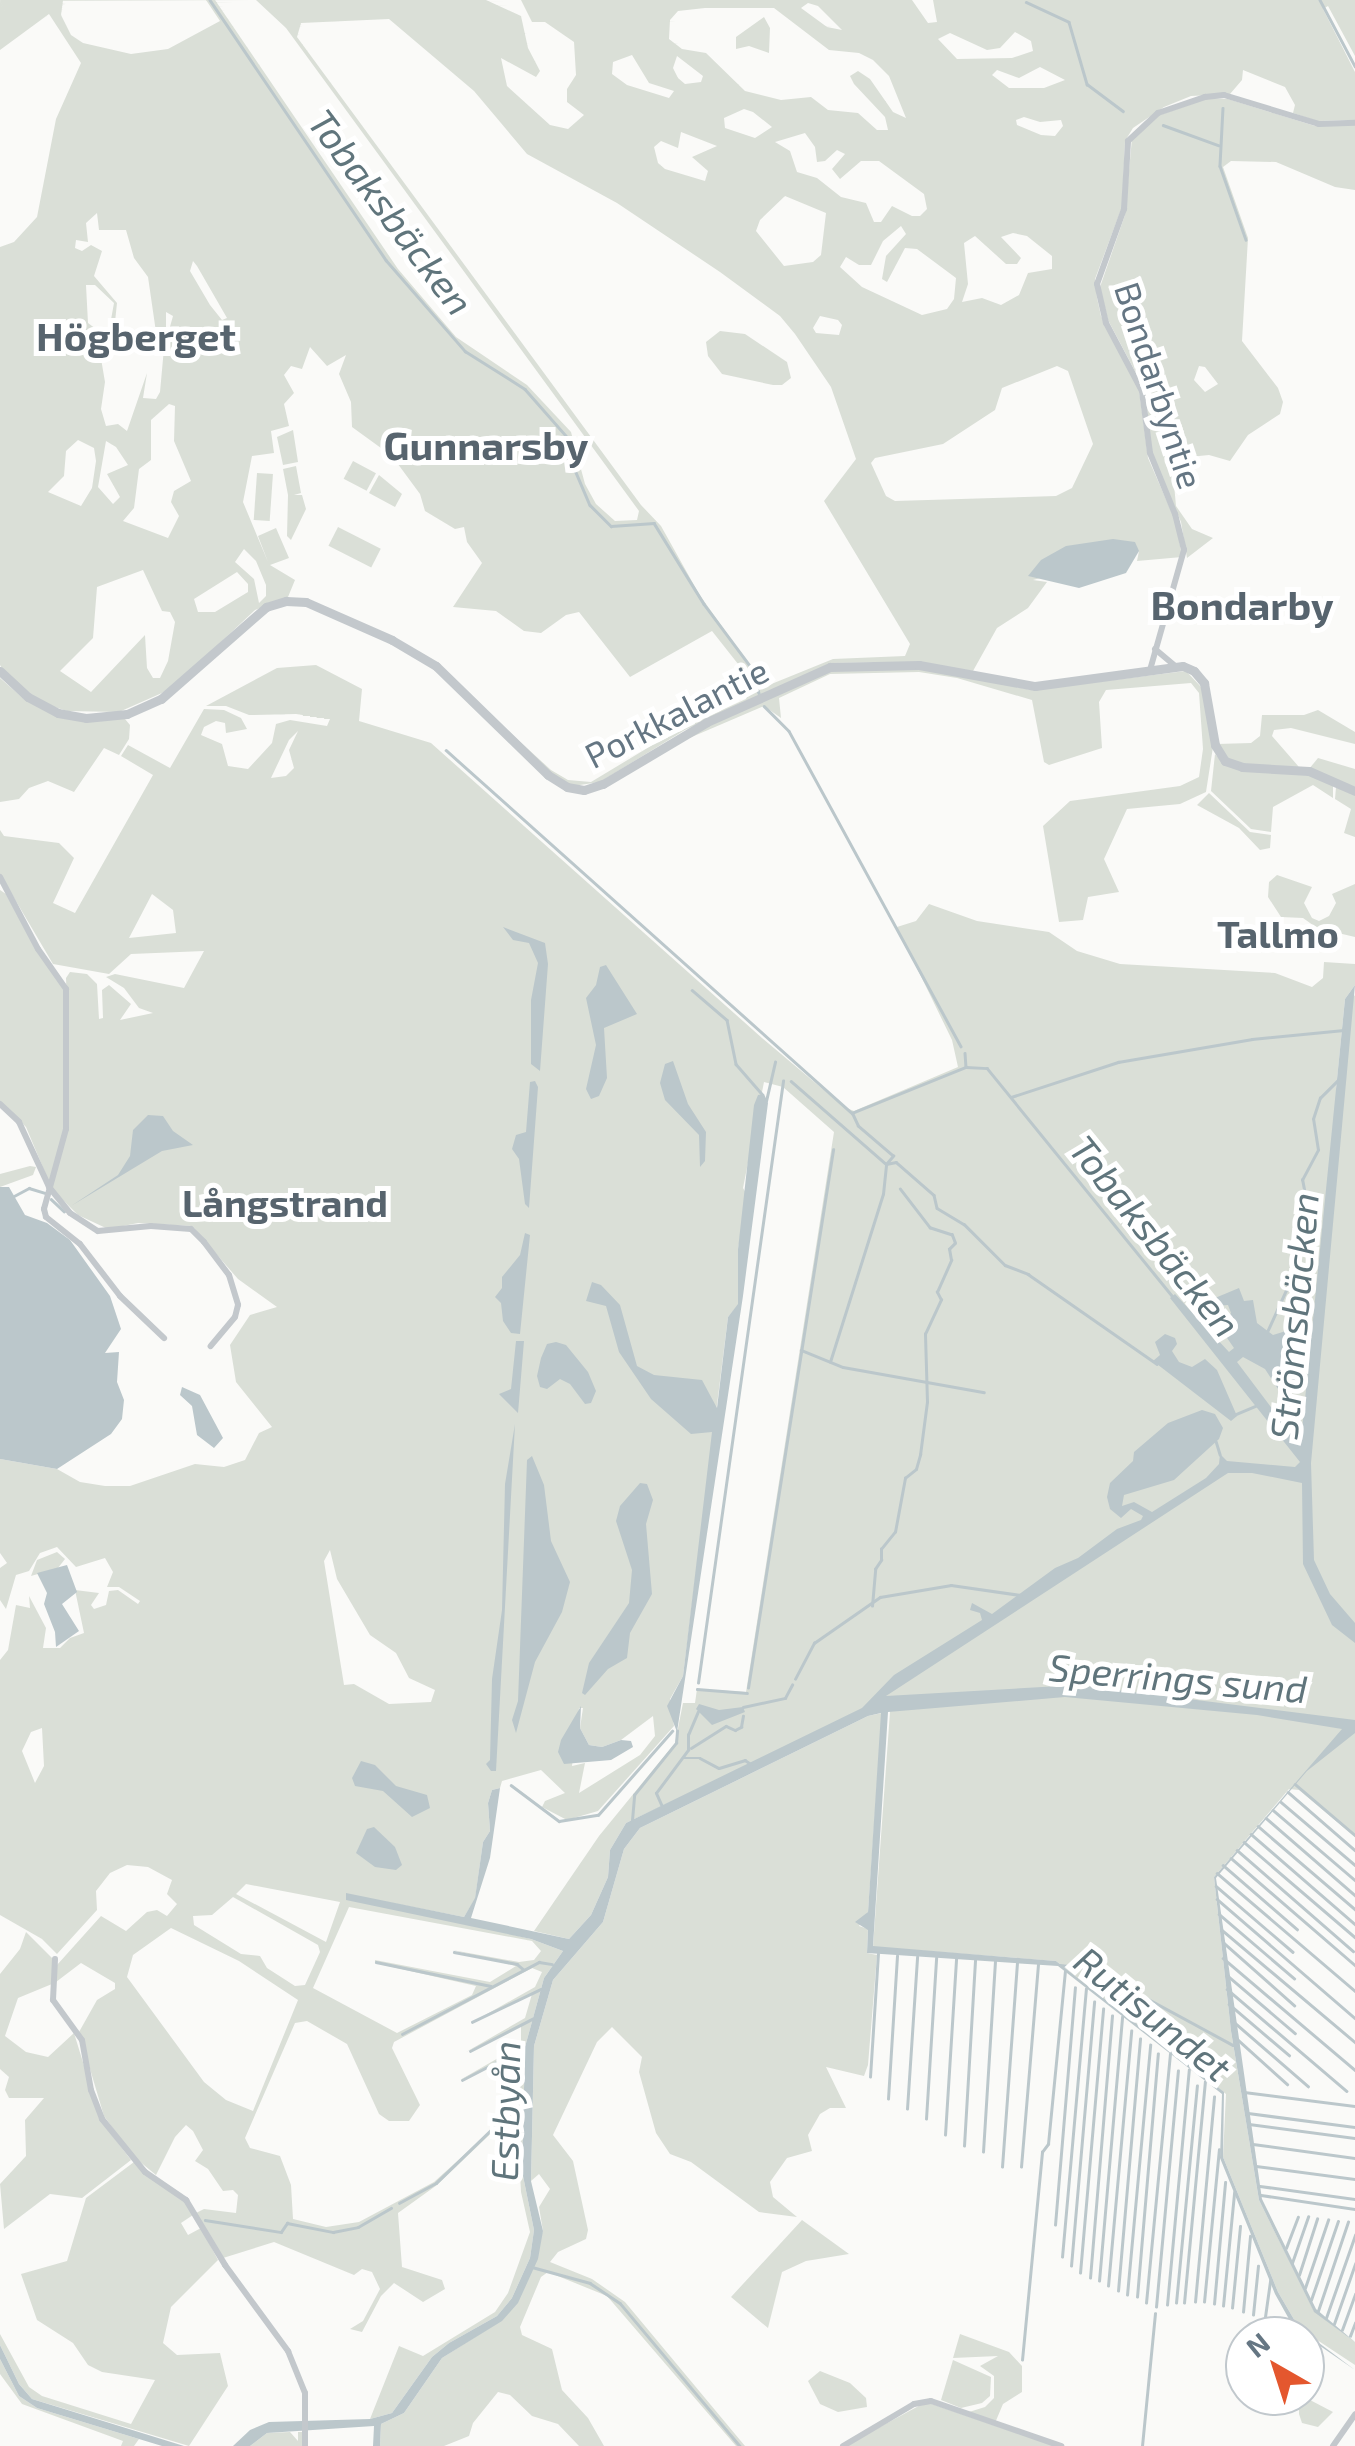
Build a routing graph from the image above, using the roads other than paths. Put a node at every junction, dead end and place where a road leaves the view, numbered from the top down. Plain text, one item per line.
1 (1355, 124) edge
2 (1155, 649) junction
3 (1175, 666) junction
4 (1150, 670) junction
5 (0, 671) edge
6 (1355, 791) edge
7 (0, 877) edge
8 (0, 1104) edge
9 (49, 1187) junction
10 (164, 1338) dead end
11 (211, 1346) dead end
12 (55, 1960) dead end
13 (1355, 2414) edge
14 (305, 2446) edge
15 (843, 2446) edge
16 (1061, 2446) edge
17 (1333, 2446) edge

1 - 2 street, Bondarbyntie
2 - 3 street
2 - 4 street, Bondarbyntie
3 - 4 street, Porkkalantie
3 - 6 street
4 - 5 street, Porkkalantie
7 - 9 street
8 - 9 street
9 - 10 street
9 - 11 street
12 - 14 street
13 - 17 street
15 - 16 street

